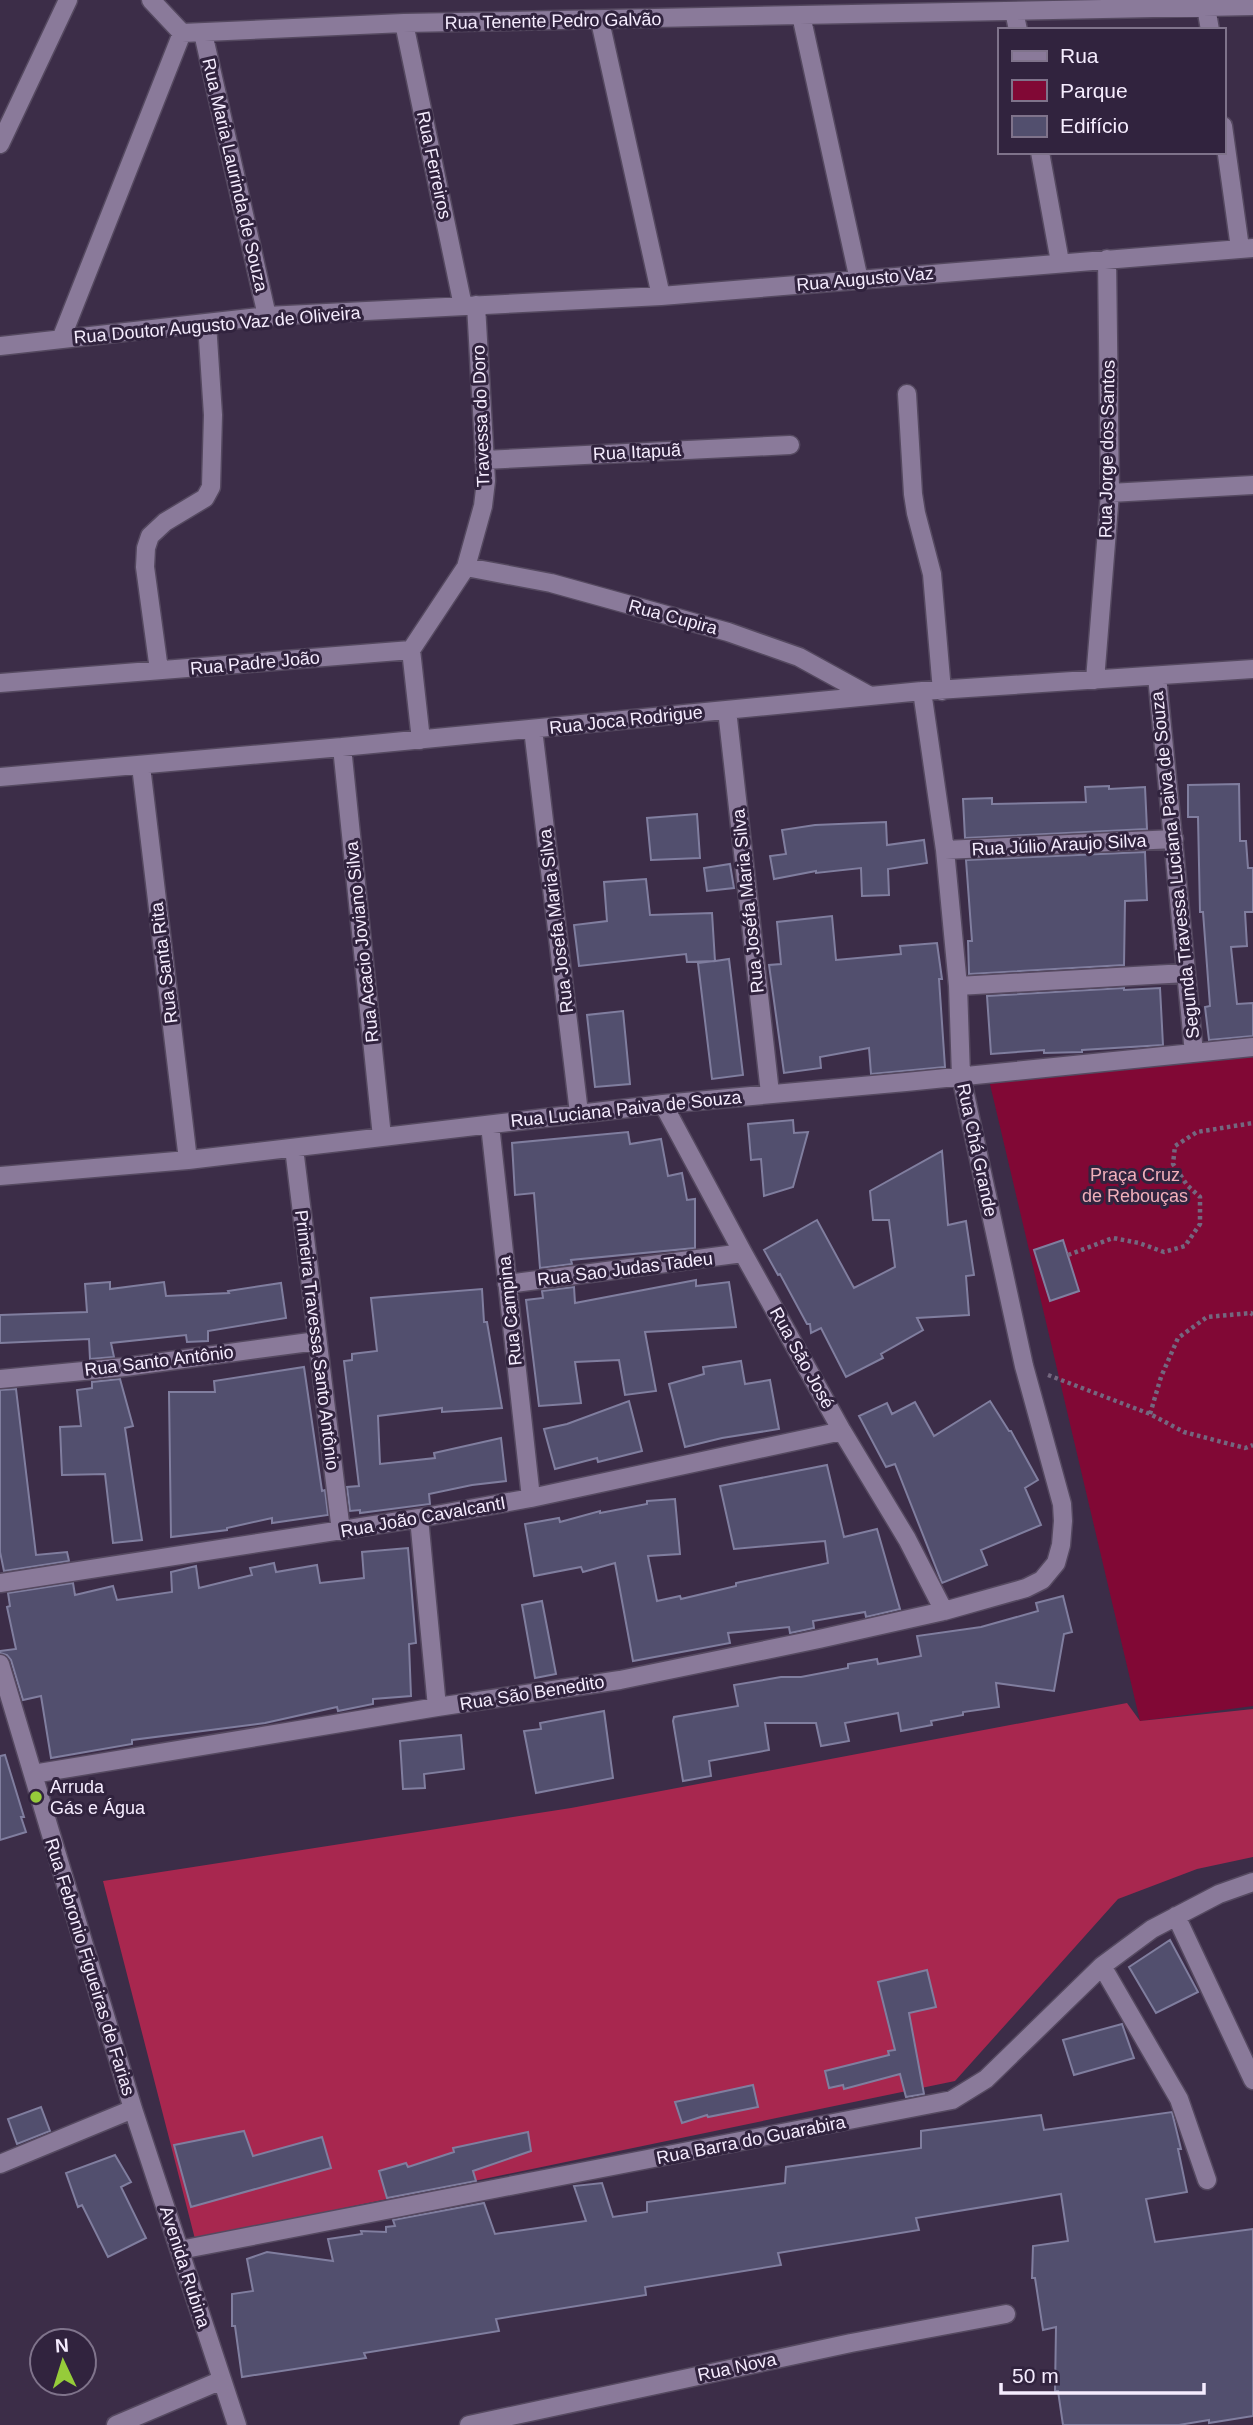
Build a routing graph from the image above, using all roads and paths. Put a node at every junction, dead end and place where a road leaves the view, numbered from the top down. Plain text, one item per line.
1 (68, 0) edge
2 (151, 0) edge
3 (1253, 6) edge
4 (1206, 7) junction
5 (1014, 11) junction
6 (801, 15) junction
7 (600, 21) junction
8 (404, 23) junction
9 (1018, 28) edge
10 (1210, 28) edge
11 (182, 33) junction
12 (204, 33) junction
13 (1225, 136) edge
14 (0, 145) edge
15 (1040, 154) edge
16 (1247, 248) edge
17 (1107, 258) junction
18 (1060, 262) junction
19 (859, 281) junction
20 (661, 296) junction
21 (470, 306) junction
22 (267, 316) junction
23 (207, 323) junction
24 (61, 339) junction
25 (0, 346) edge
26 (907, 394) dead end
27 (790, 445) dead end
28 (484, 460) junction
29 (1253, 485) edge
30 (1110, 493) junction
31 (466, 567) junction
32 (411, 650) junction
33 (1253, 669) edge
34 (159, 670) junction
35 (1157, 676) junction
36 (1095, 680) junction
37 (0, 683) edge
38 (922, 691) junction
39 (942, 691) junction
40 (870, 696) junction
41 (727, 710) junction
42 (533, 729) junction
43 (421, 740) junction
44 (342, 747) junction
45 (141, 766) junction
46 (0, 777) edge
47 (1174, 839) junction
48 (945, 850) junction
49 (1186, 973) junction
50 (958, 986) junction
51 (1253, 1047) edge
52 (1194, 1053) junction
53 (961, 1076) junction
54 (770, 1093) junction
55 (663, 1104) junction
56 (579, 1113) junction
57 (1253, 1123) edge
58 (490, 1125) junction
59 (382, 1137) junction
60 (294, 1148) junction
61 (188, 1160) junction
62 (0, 1176) edge
63 (743, 1253) junction
64 (1068, 1255) dead end
65 (507, 1284) junction
66 (1253, 1315) edge
67 (317, 1341) junction
68 (1024, 1366) junction
69 (0, 1379) edge
70 (1150, 1414) junction
71 (842, 1432) junction
72 (1253, 1445) edge
73 (531, 1498) junction
74 (419, 1518) junction
75 (341, 1531) junction
76 (0, 1583) edge
77 (1026, 1588) joint
78 (944, 1611) junction
79 (0, 1664) edge
80 (437, 1707) junction
81 (33, 1774) junction
82 (1253, 1882) edge
83 (1176, 1916) junction
84 (1102, 1966) junction
85 (1253, 2080) edge
86 (133, 2109) junction
87 (0, 2164) edge
88 (1207, 2180) dead end
89 (180, 2250) junction
90 (1006, 2314) dead end
91 (222, 2380) junction
92 (116, 2425) edge
93 (237, 2425) edge
94 (469, 2425) edge

1 - 14 street
2 - 11 street
3 - 4 street, Rua Tenente Pedro Galvão
4 - 5 street, Rua Tenente Pedro Galvão
4 - 10 street
5 - 6 street, Rua Tenente Pedro Galvão
5 - 9 street
6 - 7 street, Rua Tenente Pedro Galvão
6 - 19 street
7 - 8 street, Rua Tenente Pedro Galvão
7 - 20 street
8 - 12 street, Rua Tenente Pedro Galvão
8 - 21 street, Rua Ferreiros
11 - 12 street, Rua Tenente Pedro Galvão
11 - 24 street
12 - 22 street, Rua Maria Laurinda de Souza
13 - 16 street
15 - 18 street
16 - 17 street, Rua Augusto Vaz
17 - 18 street, Rua Augusto Vaz
17 - 30 street, Rua Jorge dos Santos
18 - 19 street, Rua Augusto Vaz
19 - 20 street, Rua Augusto Vaz
20 - 21 street, Rua Augusto Vaz
21 - 22 street, Rua Doutor Augusto Vaz de Oliveira
21 - 28 street, Travessa do Doro
22 - 23 street, Rua Doutor Augusto Vaz de Oliveira
23 - 24 street, Rua Doutor Augusto Vaz de Oliveira
23 - 34 street
24 - 25 street, Rua Doutor Augusto Vaz de Oliveira
26 - 39 street
27 - 28 street, Rua Itapuã
28 - 31 street, Travessa do Doro
29 - 30 street
30 - 36 street, Rua Jorge dos Santos
31 - 32 street
31 - 40 street, Rua Cupira
32 - 34 street, Rua Padre João
32 - 43 street
33 - 35 street, Rua Joca Rodrigue
34 - 37 street, Rua Padre João
35 - 36 street, Rua Joca Rodrigue
35 - 47 street, Segunda Travessa Luciana Paiva de Souza
36 - 39 street, Rua Joca Rodrigue
38 - 39 street, Rua Joca Rodrigue
38 - 40 street, Rua Joca Rodrigue
38 - 48 street, Rua Chá Grande
40 - 41 street, Rua Joca Rodrigue
41 - 42 street, Rua Joca Rodrigue
41 - 54 street, Rua Joséfa Maria Silva
42 - 43 street, Rua Joca Rodrigue
42 - 56 street, Rua Josefa Maria Silva
43 - 44 street, Rua Joca Rodrigue
44 - 45 street, Rua Joca Rodrigue
44 - 59 street, Rua Acacio Joviano Silva
45 - 46 street, Rua Joca Rodrigue
45 - 61 street, Rua Santa Rita
47 - 48 street, Rua Júlio Araujo Silva
47 - 49 street, Segunda Travessa Luciana Paiva de Souza
48 - 50 street, Rua Chá Grande
49 - 50 street
49 - 52 street, Segunda Travessa Luciana Paiva de Souza
50 - 53 street, Rua Chá Grande
51 - 52 street, Rua Luciana Paiva de Souza
52 - 53 street, Rua Luciana Paiva de Souza
53 - 54 street, Rua Luciana Paiva de Souza
53 - 68 street, Rua Chá Grande
54 - 55 street, Rua Luciana Paiva de Souza
55 - 56 street, Rua Luciana Paiva de Souza
55 - 63 street, Rua São José
56 - 58 street, Rua Luciana Paiva de Souza
57 - 64 path
58 - 59 street, Rua Luciana Paiva de Souza
58 - 65 street, Rua Campina
59 - 60 street, Rua Luciana Paiva de Souza
60 - 61 street, Rua Luciana Paiva de Souza
60 - 67 street, Primeira Travessa Santo Antônio
61 - 62 street, Rua Luciana Paiva de Souza
63 - 65 street, Rua Sao Judas Tadeu
63 - 71 street, Rua São José
65 - 73 street, Rua Campina
66 - 70 path
67 - 69 street, Rua Santo Antônio
67 - 75 street, Primeira Travessa Santo Antônio
68 - 70 path
68 - 77 street, Rua Chá Grande
70 - 72 path
71 - 73 street, Rua João CavalcantI
71 - 78 street, Rua São José
73 - 74 street, Rua João CavalcantI
74 - 75 street, Rua João CavalcantI
74 - 80 street
75 - 76 street, Rua João CavalcantI
77 - 78 street, Rua São Benedito
78 - 80 street, Rua São Benedito
79 - 81 street, Rua Febronio Figueiras de Farias
80 - 81 street, Rua São Benedito
81 - 86 street, Rua Febronio Figueiras de Farias
82 - 83 street, Rua Barra do Guarabira
83 - 84 street, Rua Barra do Guarabira
83 - 85 street
84 - 88 street
84 - 89 street, Rua Barra do Guarabira
86 - 87 street
86 - 89 street, Avenida Rubina
89 - 91 street, Avenida Rubina
90 - 94 street, Rua Nova
91 - 92 street
91 - 93 street, Avenida Rubina

